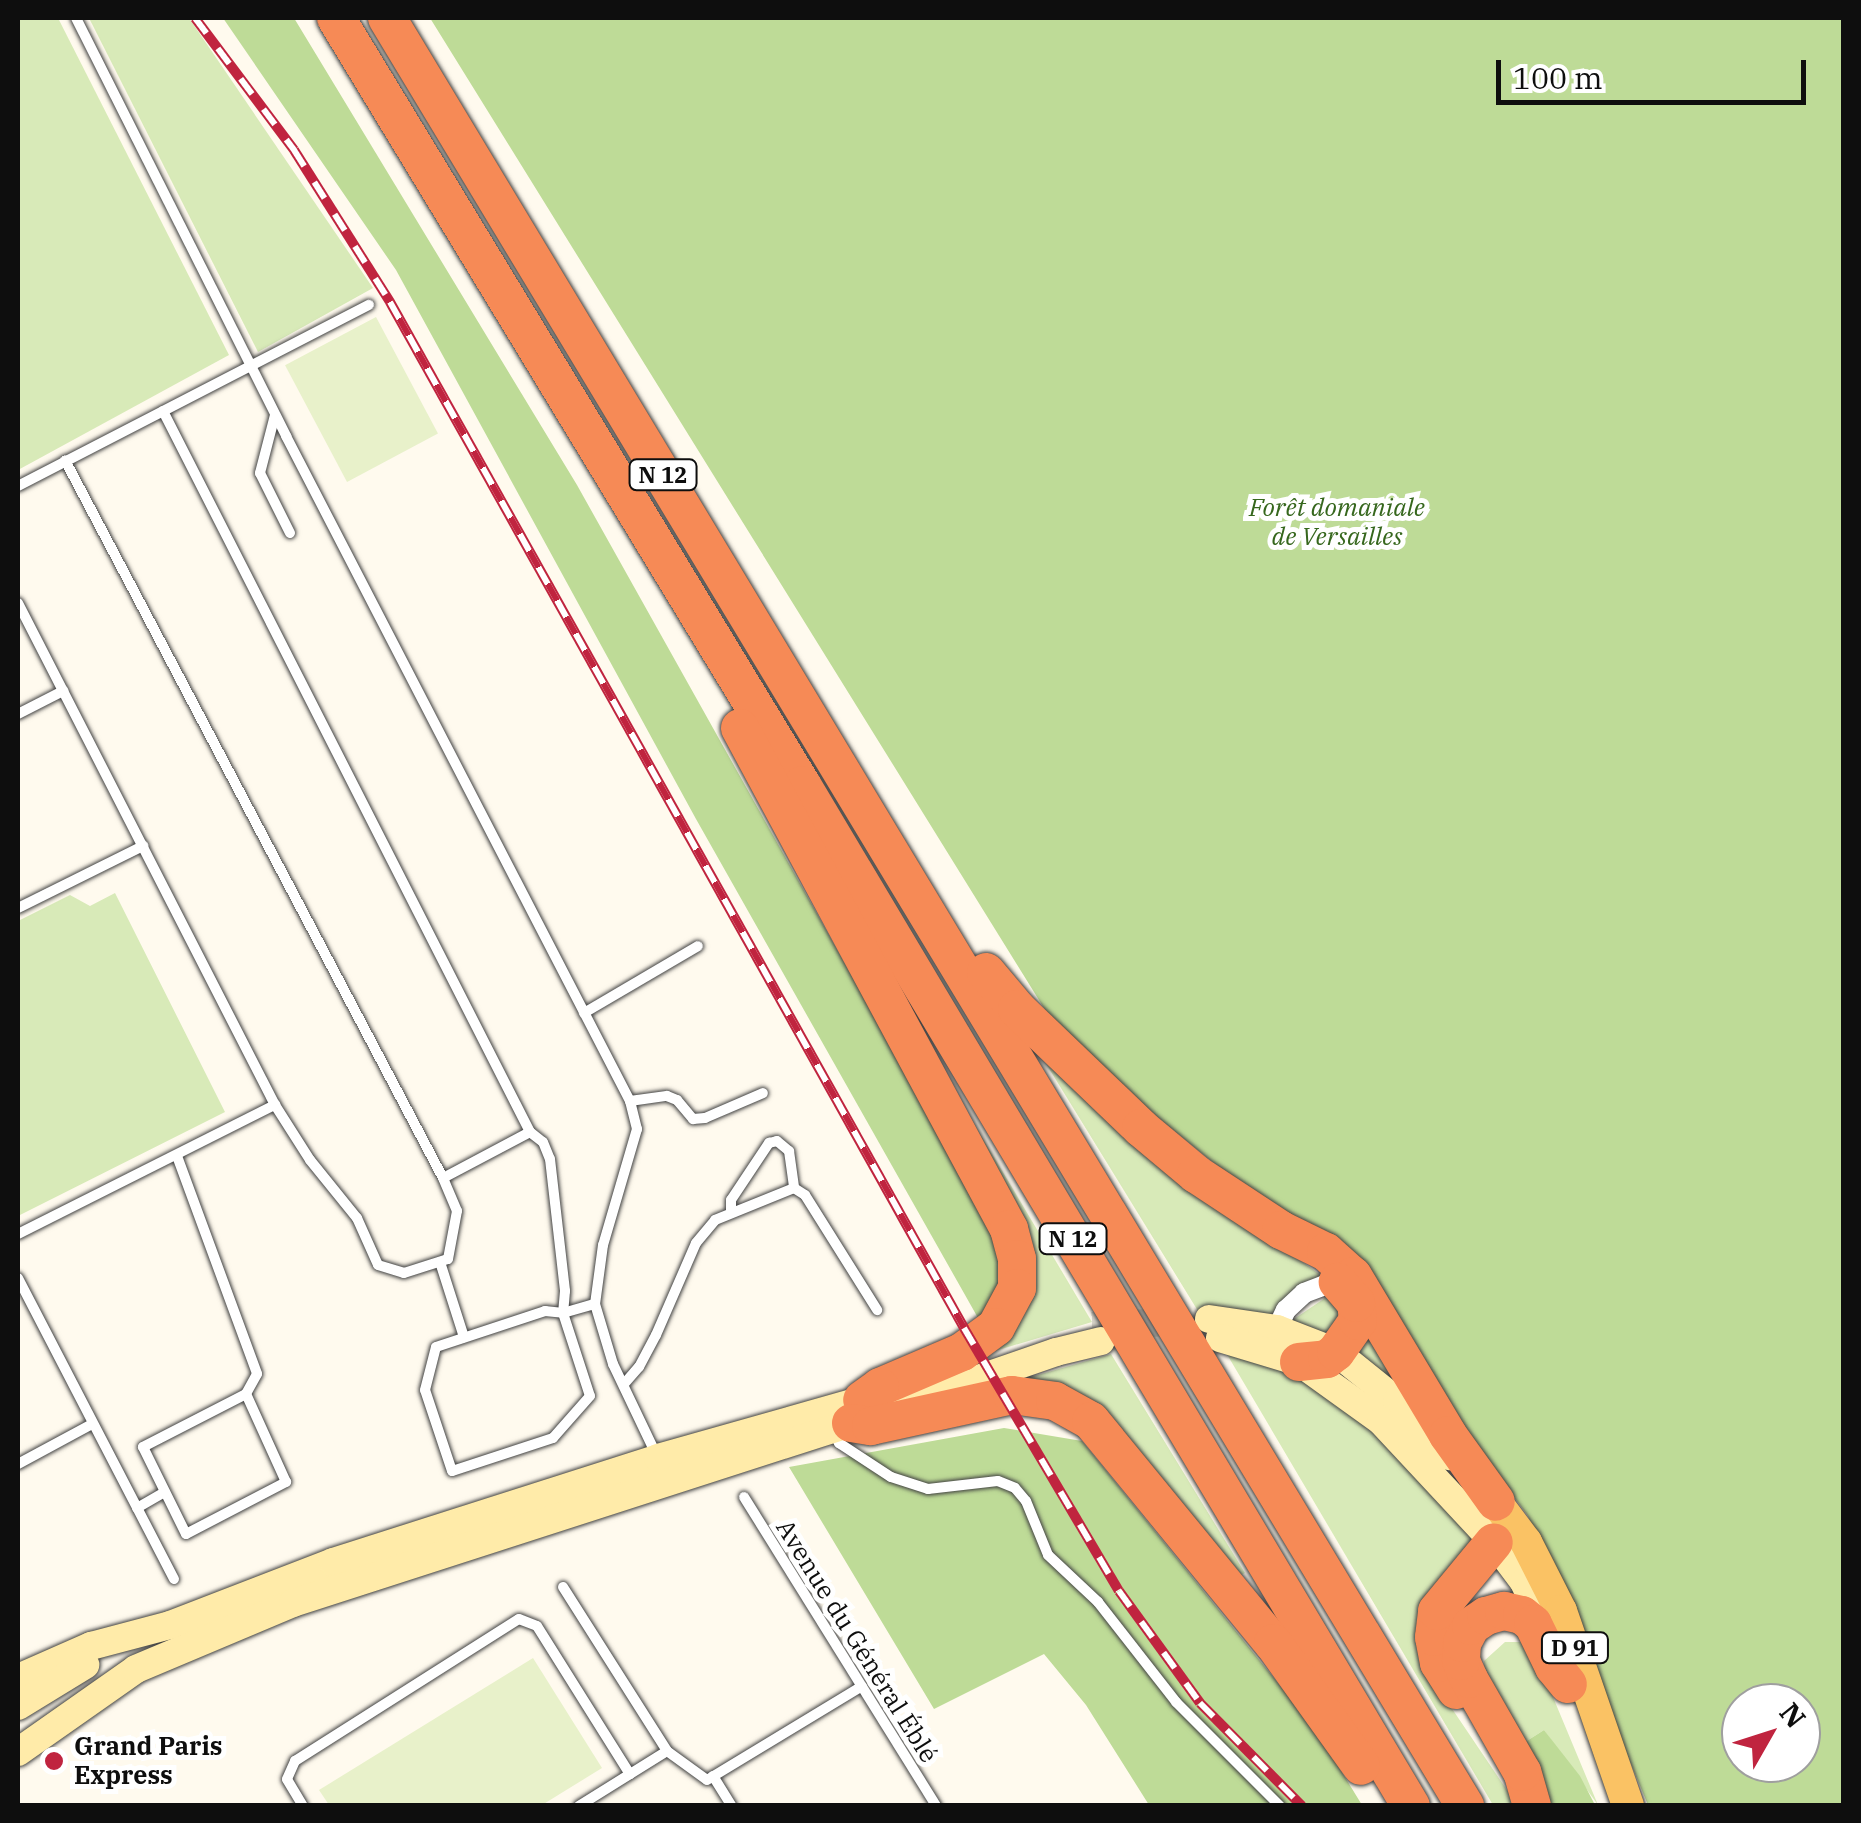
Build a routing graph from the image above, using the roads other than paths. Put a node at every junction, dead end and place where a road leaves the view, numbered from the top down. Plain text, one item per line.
1 (76, 18) edge
2 (336, 18) edge
3 (387, 18) edge
4 (369, 305) dead end
5 (250, 366) junction
6 (162, 411) junction
7 (275, 414) junction
8 (65, 460) junction
9 (18, 486) edge
10 (290, 533) dead end
11 (18, 603) edge
12 (734, 674) junction
13 (63, 691) junction
14 (18, 714) edge
15 (142, 846) junction
16 (18, 908) edge
17 (940, 932) junction
18 (698, 946) dead end
19 (584, 1013) junction
20 (764, 1093) dead end
21 (630, 1101) junction
22 (275, 1105) junction
23 (530, 1132) junction
24 (177, 1156) junction
25 (443, 1178) junction
26 (794, 1188) junction
27 (731, 1212) junction
28 (1281, 1230) junction
29 (18, 1234) edge
30 (440, 1262) junction
31 (18, 1278) edge
32 (1344, 1288) junction
33 (595, 1304) junction
34 (32, 1307) junction
35 (877, 1310) dead end
36 (18, 1314) edge
37 (563, 1314) junction
38 (1277, 1329) junction
39 (1096, 1334) tunnel mouth
40 (464, 1337) junction
41 (1336, 1352) junction
42 (1300, 1362) junction
43 (624, 1384) junction
44 (246, 1394) junction
45 (848, 1417) junction
46 (92, 1424) junction
47 (658, 1458) junction
48 (18, 1464) edge
49 (166, 1492) junction
50 (744, 1498) dead end
51 (1496, 1502) junction
52 (137, 1508) junction
53 (1494, 1542) junction
54 (174, 1579) dead end
55 (563, 1587) dead end
56 (134, 1637) junction
57 (136, 1669) junction
58 (18, 1678) edge
59 (1568, 1684) junction
60 (862, 1686) junction
61 (18, 1706) edge
62 (18, 1735) edge
63 (667, 1751) junction
64 (18, 1752) edge
65 (630, 1774) junction
66 (713, 1776) junction
67 (303, 1806) edge
68 (579, 1806) edge
69 (732, 1806) edge
70 (936, 1806) edge
71 (1280, 1806) edge
72 (1404, 1806) edge
73 (1411, 1806) edge
74 (1465, 1806) edge
75 (1531, 1806) edge
76 (1610, 1806) edge
77 (1628, 1806) edge

1 - 5 lane
2 - 12 highway, N 12
3 - 17 highway, N 12
4 - 5 lane
5 - 6 lane
5 - 7 lane
6 - 8 lane
6 - 23 lane
7 - 10 lane
7 - 19 lane
8 - 9 lane
8 - 25 lane
11 - 13 lane
12 - 45 highway
12 - 73 highway, N 12
13 - 14 lane
13 - 15 lane
15 - 16 lane
15 - 22 lane
17 - 28 highway
17 - 74 highway, N 12
18 - 19 lane
19 - 21 lane
20 - 21 lane
21 - 33 lane
22 - 24 lane
22 - 30 lane
23 - 25 lane
23 - 37 lane
24 - 29 lane
24 - 44 lane
25 - 30 lane
26 - 27 lane
26 - 27 lane
26 - 35 lane
27 - 43 lane
28 - 32 highway
28 - 51 highway
30 - 40 lane
31 - 34 lane
32 - 38 street
32 - 41 highway
33 - 37 lane
33 - 43 lane
34 - 36 lane
34 - 46 lane
37 - 40 lane
37 - 40 lane
38 - 41 main road, D 91
38 - 42 main road, D 91
39 - 45 main road
41 - 42 highway
41 - 51 main road, D 91
42 - 53 main road, D 91
43 - 47 lane
44 - 49 lane
44 - 49 lane
45 - 47 main road
45 - 57 main road
45 - 71 lane
45 - 72 highway
46 - 48 lane
46 - 52 lane
47 - 56 main road
49 - 52 lane
50 - 60 lane, Avenue du Général Éblé
51 - 53 main road
51 - 77 main road, D 91
52 - 54 lane
53 - 59 main road, D 91
53 - 75 highway
55 - 63 lane
56 - 58 main road
56 - 61 main road
57 - 62 main road
57 - 64 main road
59 - 75 highway
59 - 76 main road, D 91
60 - 66 lane
60 - 70 lane, Avenue du Général Éblé
63 - 65 lane
63 - 66 lane
65 - 67 lane
65 - 68 lane
66 - 69 lane

